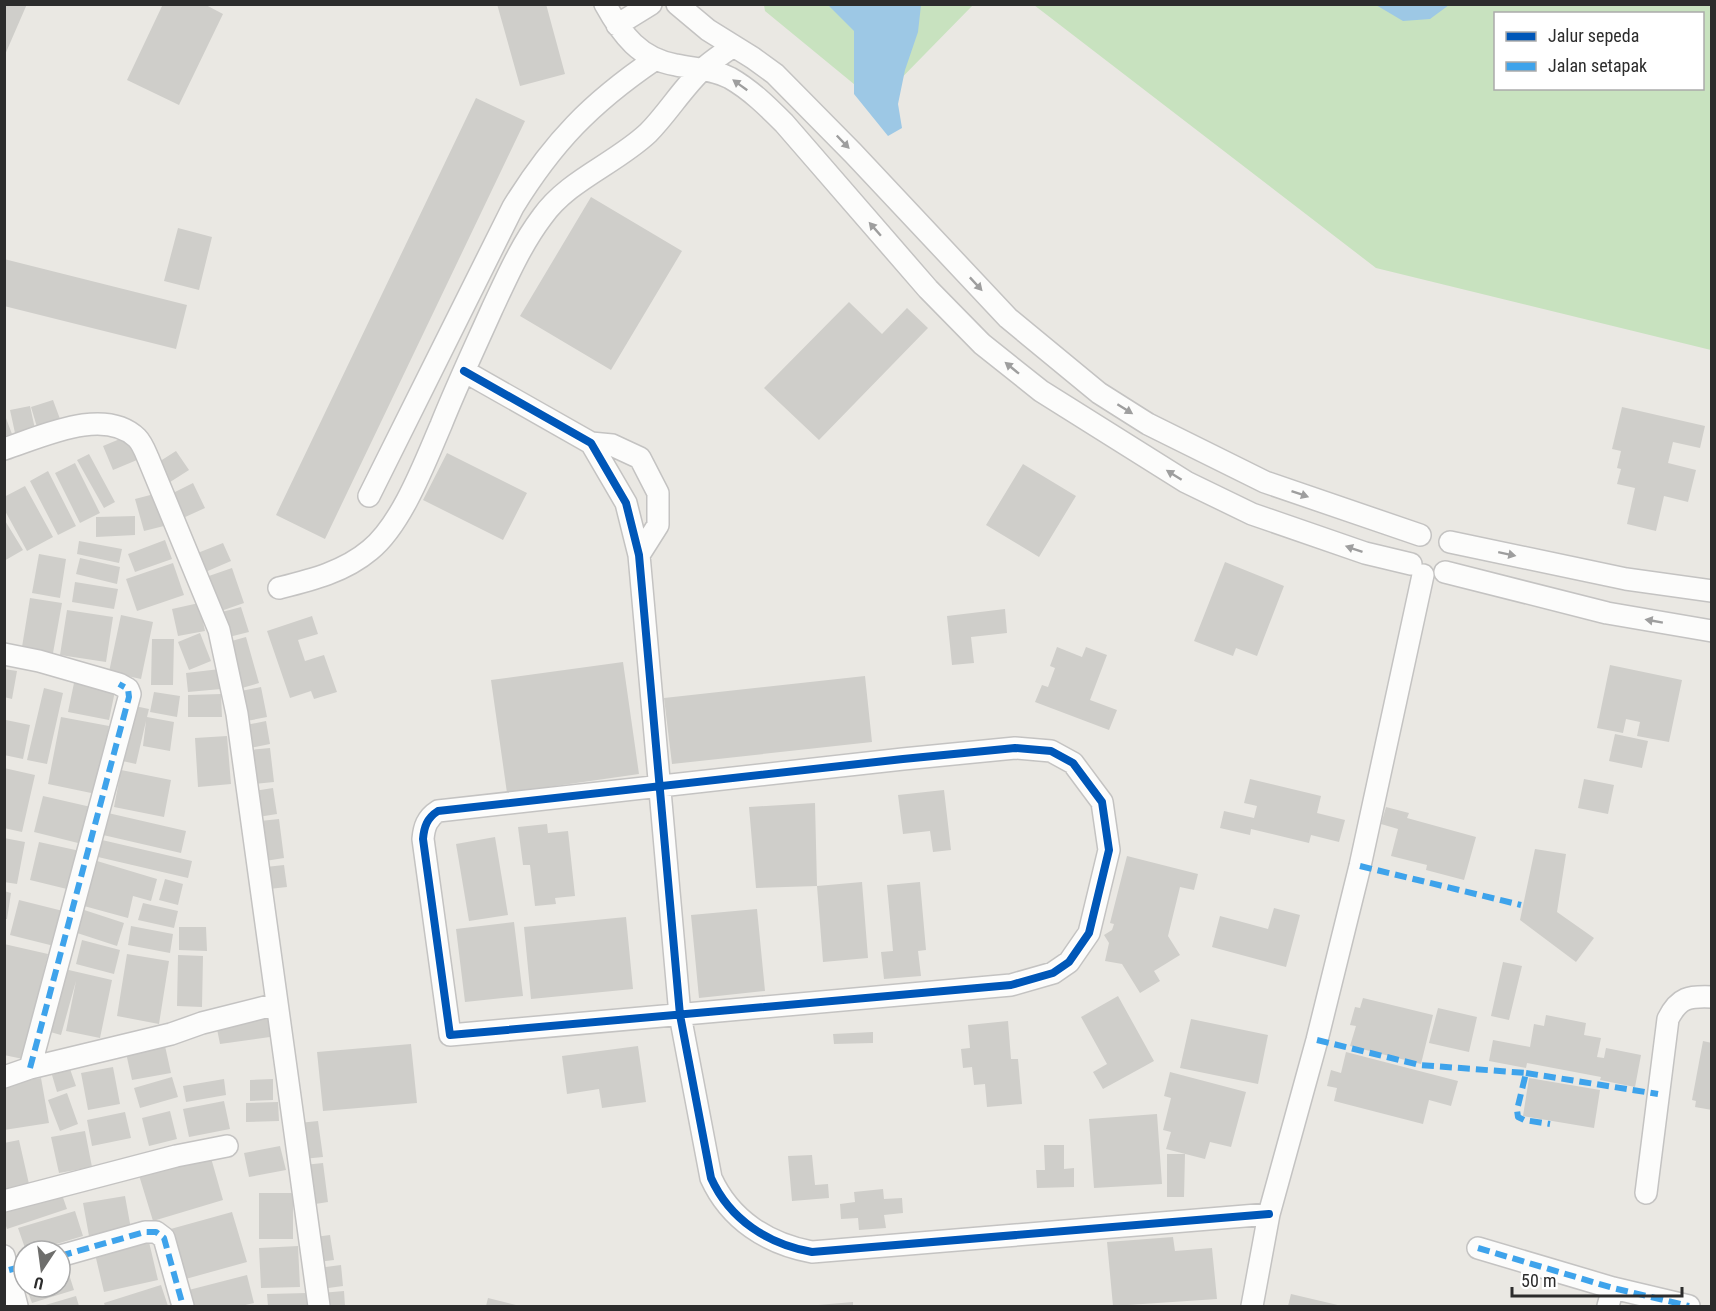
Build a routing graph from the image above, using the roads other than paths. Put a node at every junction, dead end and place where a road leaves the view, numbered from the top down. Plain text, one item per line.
1 (605, 4) edge
2 (651, 4) edge
3 (677, 4) edge
4 (617, 25) junction
5 (733, 46) junction
6 (654, 60) junction
7 (704, 68) junction
8 (464, 371) junction
9 (591, 443) junction
10 (4, 449) edge
11 (369, 496) dead end
12 (1420, 535) junction
13 (1450, 542) junction
14 (639, 555) junction
15 (1417, 570) junction
16 (1445, 572) junction
17 (279, 588) dead end
18 (1712, 591) edge
19 (1712, 632) edge
20 (4, 654) edge
21 (659, 787) junction
22 (1712, 997) edge
23 (278, 1004) junction
24 (680, 1015) junction
25 (30, 1068) junction
26 (4, 1077) edge
27 (226, 1146) dead end
28 (1646, 1193) dead end
29 (4, 1202) edge
30 (1269, 1214) junction
31 (1478, 1248) dead end
32 (72, 1253) edge
33 (11, 1272) edge
34 (1610, 1297) edge
35 (17, 1306) edge
36 (183, 1306) edge
37 (319, 1306) edge
38 (1252, 1306) edge
39 (1689, 1306) edge

1 - 4 street
2 - 4 street
3 - 5 street
4 - 6 street
5 - 7 street
5 -> 12 street
6 - 7 street
6 - 11 street
7 - 8 street
15 -> 7 street
8 - 9 street
8 - 17 street
9 - 14 street
9 - 14 street
10 - 23 street
12 - 13 street
12 - 15 street
13 - 16 street
13 -> 18 street
14 - 21 street
15 - 16 street
15 - 30 street
19 -> 16 street
20 - 25 street
21 - 24 street
21 - 24 street
21 - 24 street
22 - 28 street
23 - 25 street
23 - 37 street
24 - 30 street
25 - 26 street
27 - 29 street
30 - 38 street
31 - 34 street
32 - 36 street
33 - 35 street
34 - 39 street

